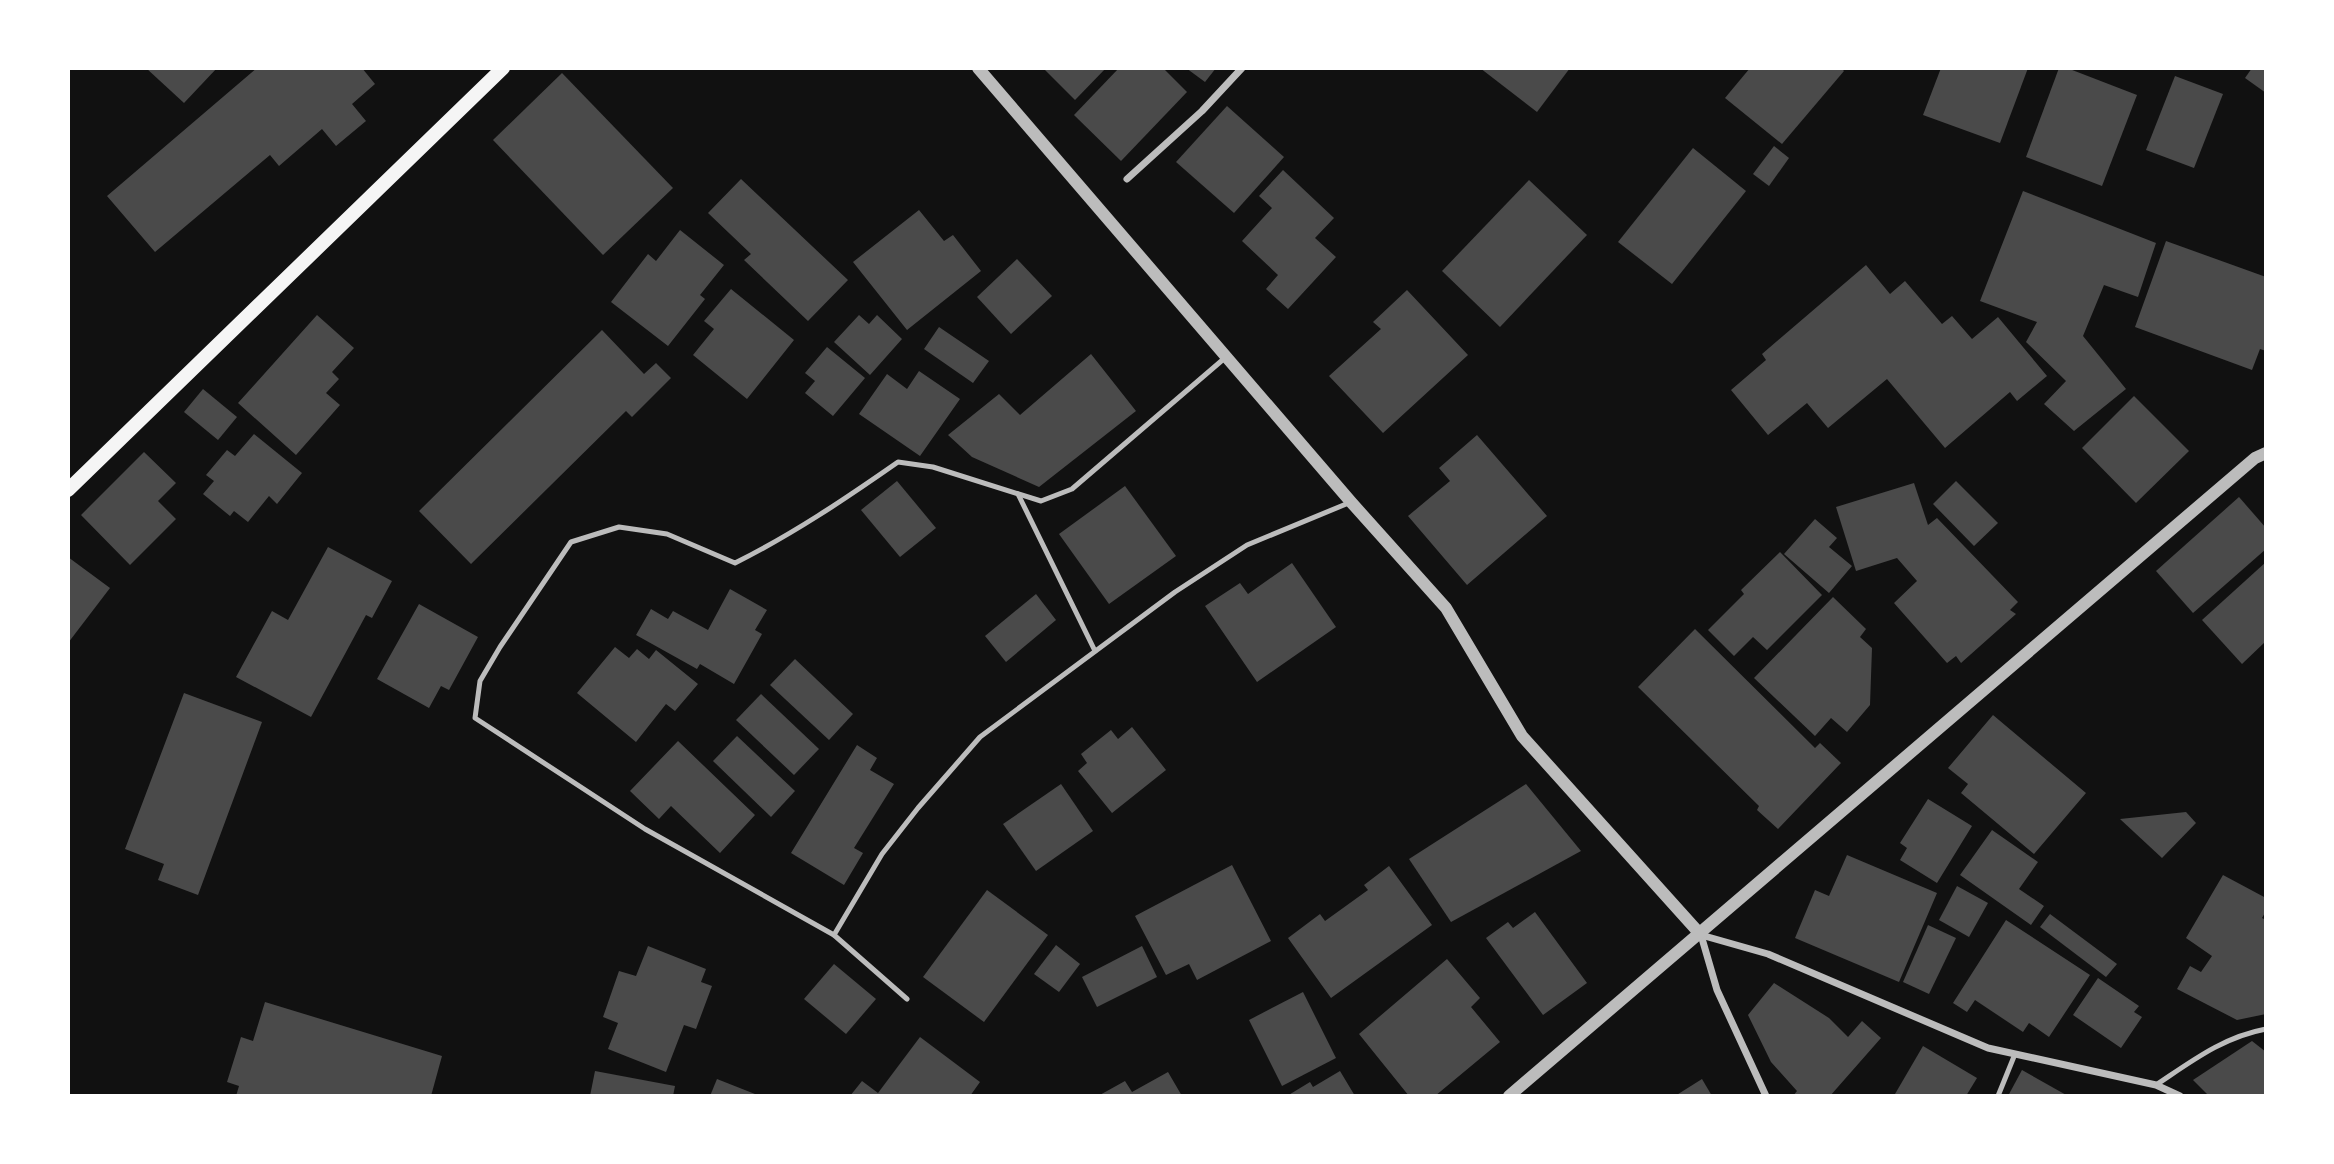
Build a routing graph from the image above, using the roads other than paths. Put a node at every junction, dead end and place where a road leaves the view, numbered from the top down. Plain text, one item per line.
1 (503, 68) edge
2 (978, 68) edge
3 (1242, 68) edge
4 (1127, 179) dead end
5 (1226, 357) junction
6 (2266, 453) edge
7 (68, 490) edge
8 (1018, 494) junction
9 (1351, 502) junction
10 (1095, 651) junction
11 (1701, 934) junction
12 (834, 935) junction
13 (907, 999) dead end
14 (2266, 1029) edge
15 (2015, 1054) junction
16 (2156, 1085) junction
17 (1509, 1096) edge
18 (1766, 1096) edge
19 (1998, 1096) edge
20 (2180, 1096) edge

1 - 7 main road
2 - 5 street
3 - 4 street
5 - 8 lane
5 - 9 street
6 - 11 street
8 - 10 lane
8 - 12 lane
9 - 10 lane
9 - 11 street
10 - 12 lane
11 - 15 street
11 - 17 street
11 - 18 street
12 - 13 lane
14 - 16 lane
15 - 16 street
15 - 19 lane
16 - 20 street

